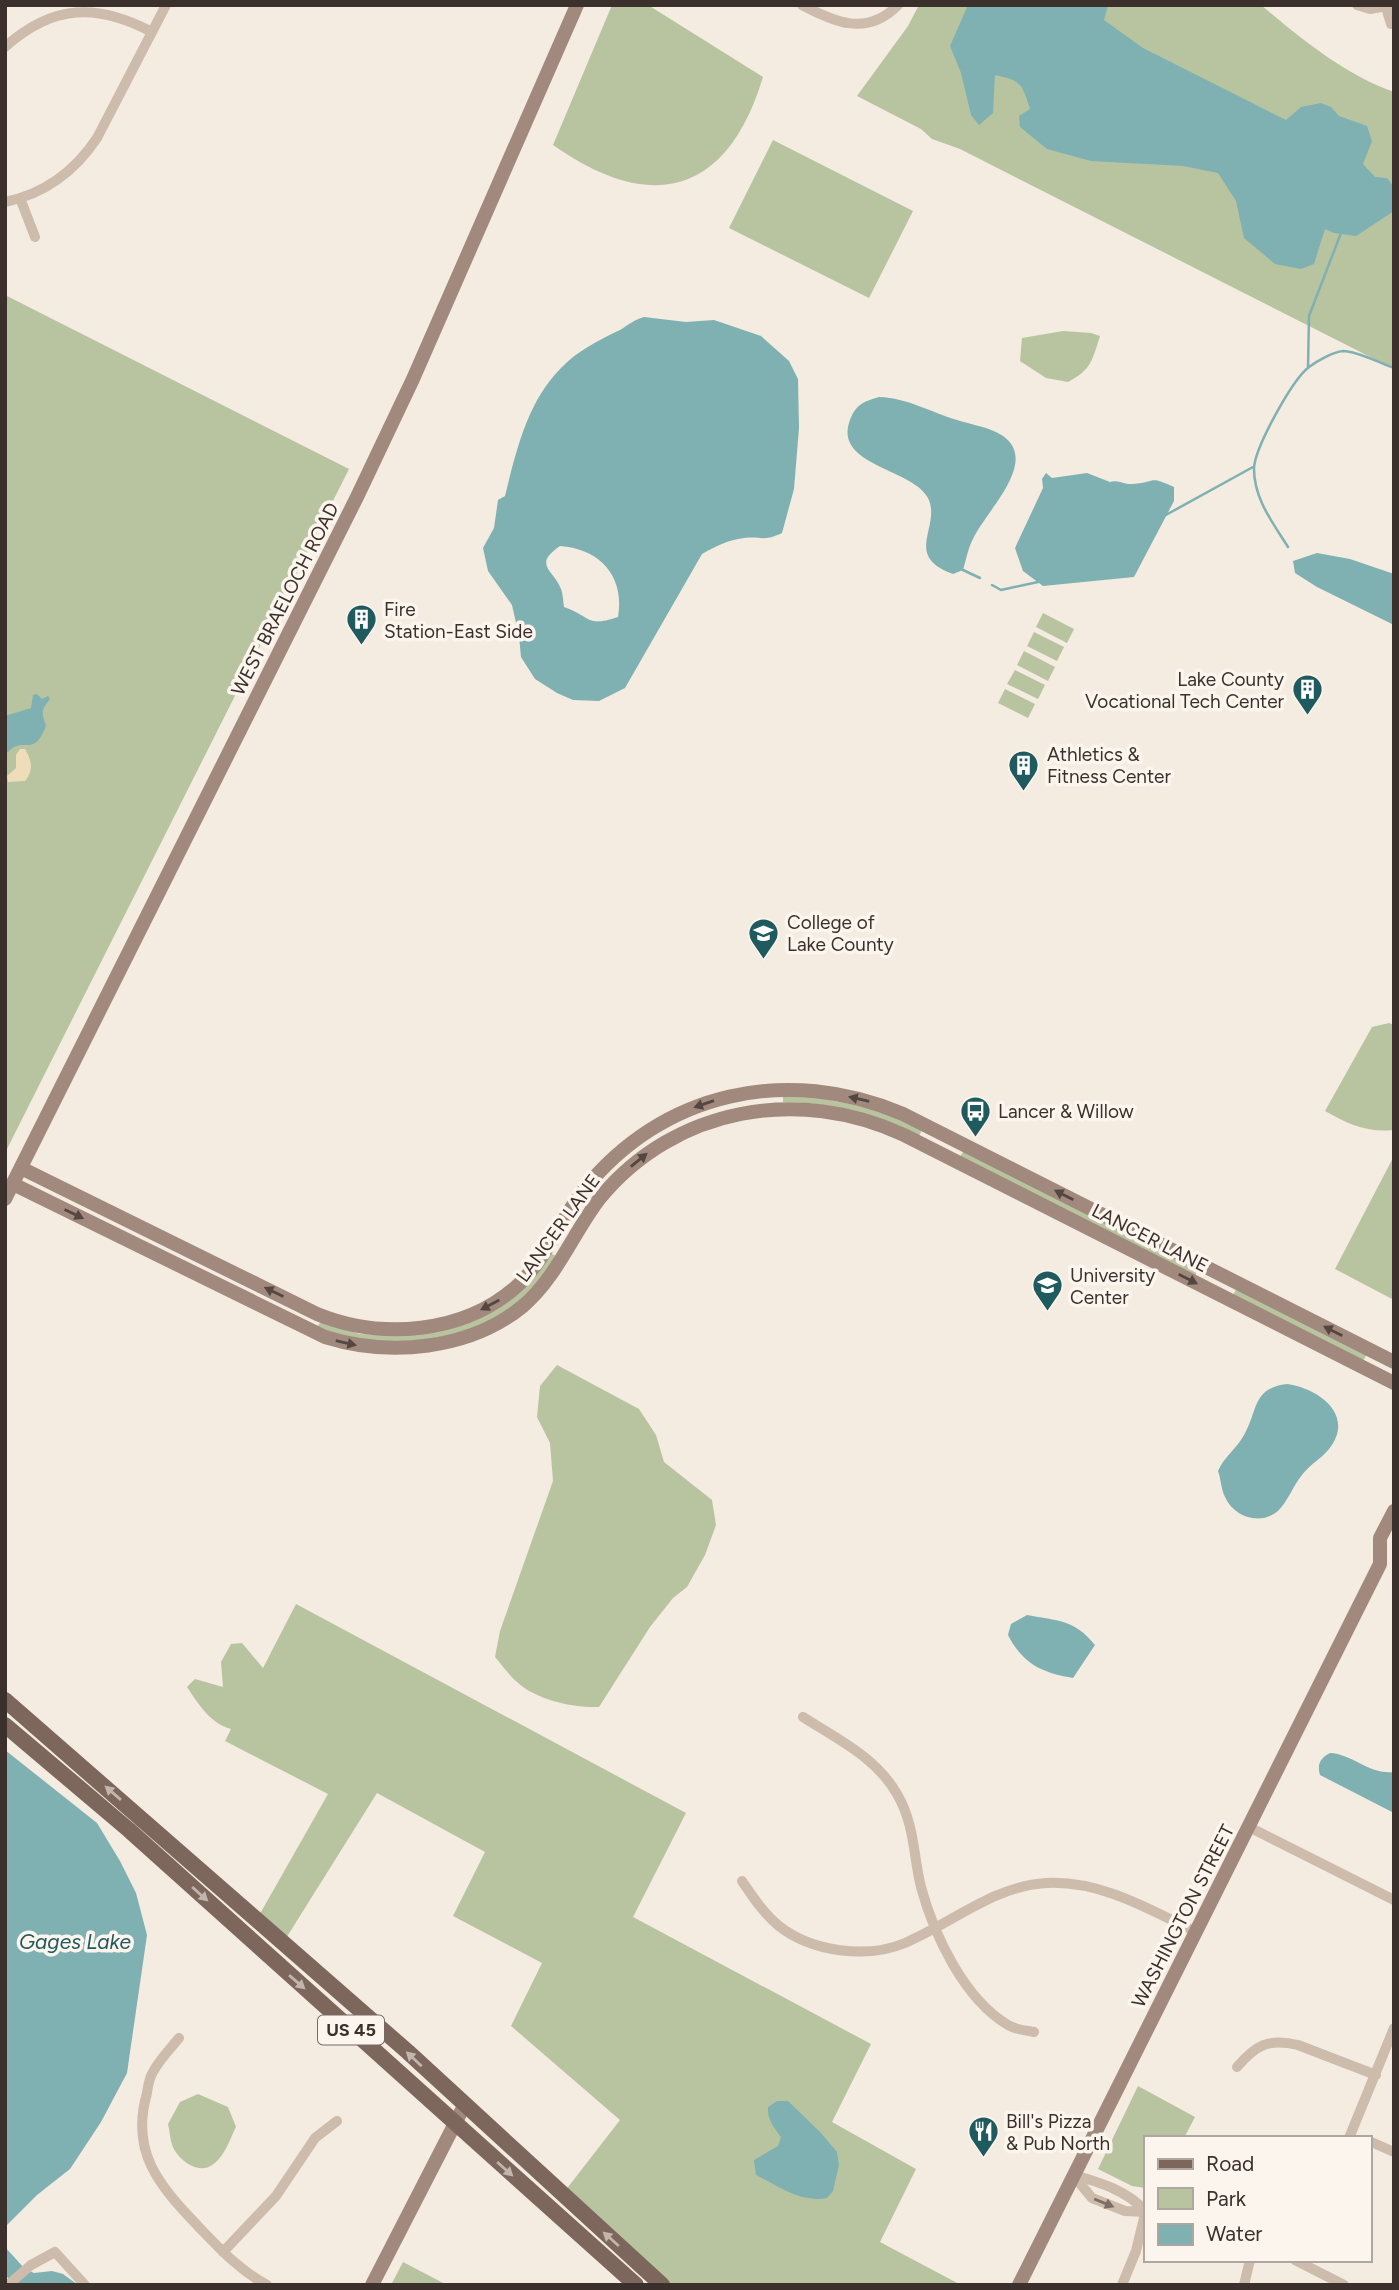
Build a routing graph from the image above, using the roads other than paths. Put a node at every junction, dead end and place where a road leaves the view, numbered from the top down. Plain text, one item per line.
1 (166, 5) edge
2 (577, 5) edge
3 (802, 5) edge
4 (898, 5) edge
5 (1357, 5) edge
6 (1389, 6) edge
7 (1391, 24) dead end
8 (152, 32) junction
9 (5, 47) edge
10 (20, 198) junction
11 (5, 202) edge
12 (34, 237) dead end
13 (21, 1168) junction
14 (13, 1184) junction
15 (5, 1199) edge
16 (1394, 1362) edge
17 (1394, 1383) edge
18 (1394, 1511) edge
19 (1394, 1554) edge
20 (1380, 1564) junction
21 (5, 1700) edge
22 (803, 1717) dead end
23 (5, 1725) edge
24 (1249, 1827) junction
25 (741, 1881) dead end
26 (1394, 1900) edge
27 (934, 1927) junction
28 (1196, 1932) junction
29 (1394, 2028) edge
30 (1034, 2032) dead end
31 (179, 2038) dead end
32 (1237, 2067) dead end
33 (1376, 2075) junction
34 (464, 2106) junction
35 (337, 2121) dead end
36 (454, 2124) junction
37 (1354, 2136) edge
38 (1371, 2142) edge
39 (1394, 2152) edge
40 (1073, 2175) junction
41 (1144, 2212) edge
42 (1144, 2213) edge
43 (1144, 2217) edge
44 (223, 2252) junction
45 (1300, 2262) edge
46 (1249, 2265) edge
47 (82, 2281) edge
48 (9, 2284) edge
49 (267, 2285) edge
50 (372, 2285) edge
51 (636, 2285) edge
52 (662, 2285) edge
53 (1019, 2285) edge
54 (1122, 2285) edge
55 (1244, 2285) edge
56 (1344, 2285) edge

1 - 8 street
2 - 13 street, WEST BRAELOCH ROAD
3 - 4 street
5 - 6 street
6 - 7 street
8 - 9 street
8 - 10 street
10 - 11 street
10 - 12 street
13 - 14 street, WEST BRAELOCH ROAD
16 -> 13 street, LANCER LANE
14 - 15 street, WEST BRAELOCH ROAD
14 -> 17 street, LANCER LANE
18 - 20 street, WASHINGTON STREET
19 - 20 street, WASHINGTON STREET
20 - 24 street, WASHINGTON STREET
34 -> 21 main road, US 45
22 - 27 street
23 -> 36 main road, US 45
24 - 26 street
24 - 28 street, WASHINGTON STREET
25 - 27 street
27 - 28 street
27 - 30 street
28 - 40 street, WASHINGTON STREET
29 - 33 street
31 - 44 street
32 - 33 street
33 - 37 street
34 - 36 street
52 -> 34 main road, US 45
35 - 44 street
36 - 50 street
36 -> 51 main road, US 45
38 - 39 street
40 - 41 street
40 -> 42 street
40 - 53 street, WASHINGTON STREET
43 - 54 street
44 - 49 street
45 - 56 street
46 - 55 street
47 - 48 street

